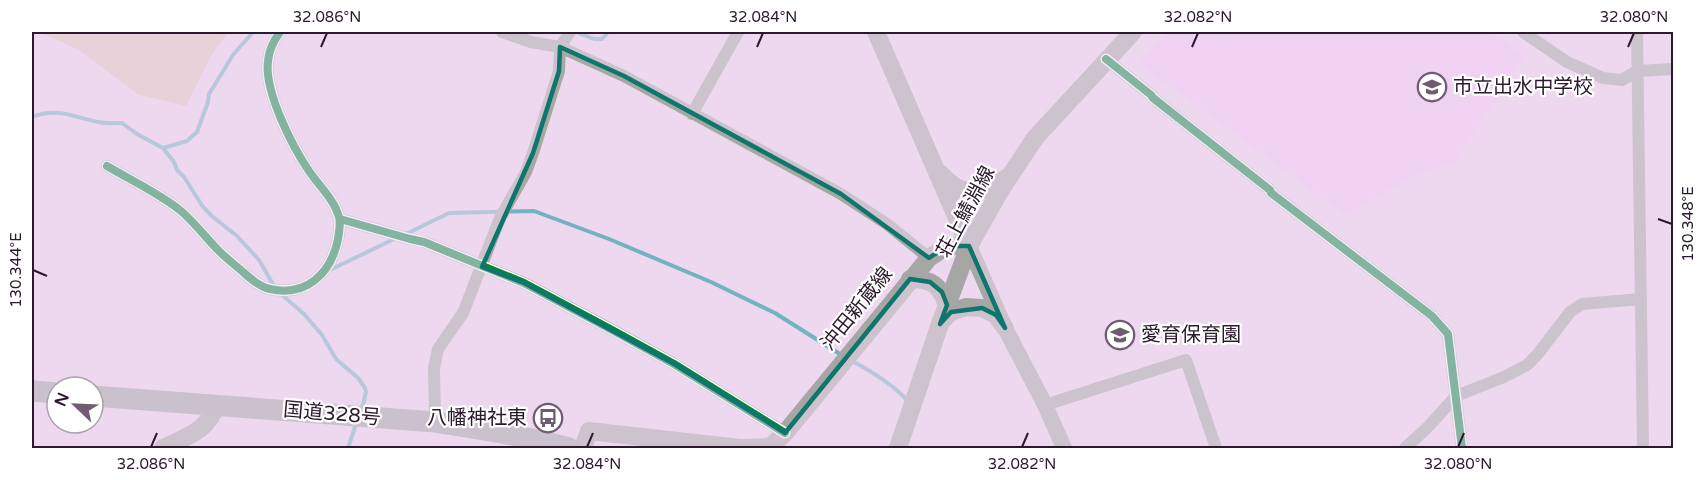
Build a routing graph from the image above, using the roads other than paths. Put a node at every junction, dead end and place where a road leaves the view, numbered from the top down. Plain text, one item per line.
1 (280, 32) edge
2 (502, 32) edge
3 (570, 32) edge
4 (738, 32) edge
5 (876, 32) edge
6 (1133, 32) edge
7 (1523, 32) edge
8 (1637, 32) edge
9 (560, 47) junction
10 (1106, 59) junction
11 (1674, 69) edge
12 (1638, 71) junction
13 (692, 114) junction
14 (107, 166) dead end
15 (935, 168) junction
16 (1011, 174) junction
17 (340, 219) junction
18 (969, 246) junction
19 (929, 258) junction
20 (482, 267) junction
21 (910, 279) junction
22 (1641, 298) junction
23 (947, 305) junction
24 (940, 324) junction
25 (1005, 328) junction
26 (1456, 396) junction
27 (105, 397) edge
28 (217, 405) junction
29 (1045, 405) junction
30 (435, 422) junction
31 (785, 433) junction
32 (163, 448) edge
33 (569, 448) edge
34 (583, 448) edge
35 (769, 448) edge
36 (898, 448) edge
37 (1064, 448) edge
38 (1216, 448) edge
39 (1405, 448) edge
40 (1462, 448) edge
41 (1643, 448) edge

1 - 17 street
2 - 9 street
3 - 9 street
4 - 13 street
5 - 15 main road
6 - 10 main road, 荘上鯖淵線
7 - 12 street
8 - 12 street
9 - 13 street
9 - 20 street
10 - 16 main road, 荘上鯖淵線
10 - 26 street
11 - 12 street
12 - 22 street
13 - 19 street
14 - 17 street
15 - 16 main road
15 - 18 main road
16 - 18 main road, 荘上鯖淵線
17 - 20 street
18 - 19 main road, 沖田新蔵線
18 - 23 main road, 荘上鯖淵線
18 - 25 street
19 - 21 main road, 沖田新蔵線
20 - 30 street
20 - 31 street
21 - 23 main road
21 - 31 main road, 沖田新蔵線
22 - 26 street
22 - 41 street
23 - 24 main road, 荘上鯖淵線
24 - 25 main road
24 - 36 main road, 荘上鯖淵線
25 - 29 street
26 - 39 street
26 - 40 street
27 - 28 highway, 国道328号
28 - 30 highway, 国道328号
28 - 32 main road
29 - 37 street
29 - 38 street
30 - 33 highway, 国道328号
31 - 35 main road, 沖田新蔵線
34 - 35 main road, 沖田新蔵線

